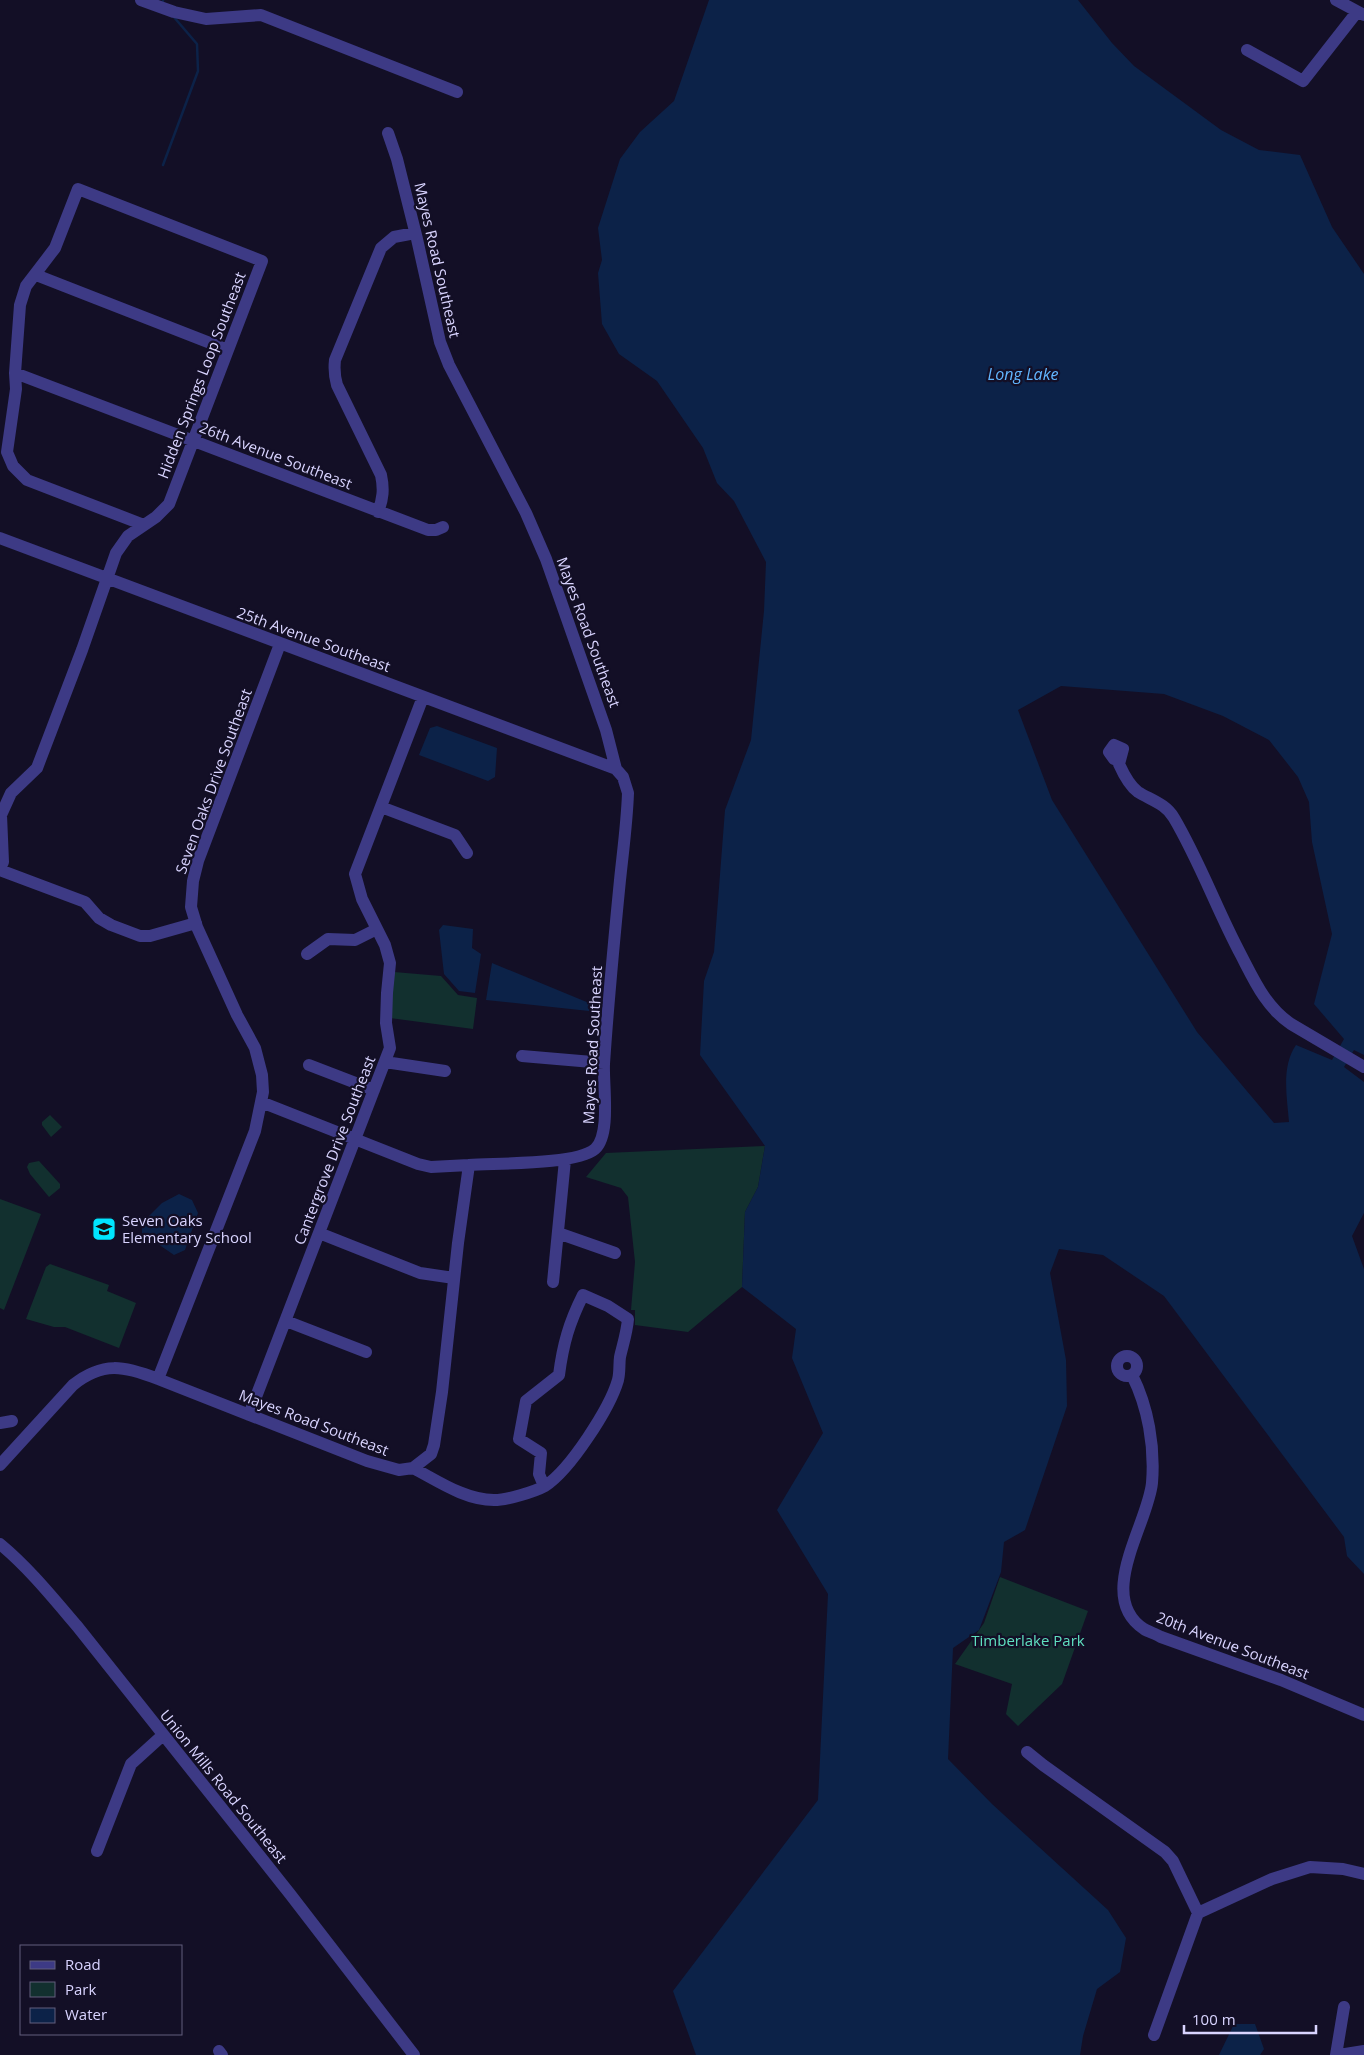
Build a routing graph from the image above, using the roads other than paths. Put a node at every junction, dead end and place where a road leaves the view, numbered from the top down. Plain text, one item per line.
1 (141, 0) edge
2 (1336, 0) edge
3 (1360, 13) edge
4 (1247, 50) dead end
5 (458, 92) dead end
6 (388, 133) dead end
7 (415, 233) junction
8 (36, 275) junction
9 (228, 350) junction
10 (15, 373) junction
11 (192, 440) junction
12 (378, 512) junction
13 (144, 525) junction
14 (443, 527) dead end
15 (0, 538) edge
16 (106, 579) junction
17 (280, 644) junction
18 (423, 697) junction
19 (1118, 761) dead end
20 (616, 769) junction
21 (381, 807) junction
22 (467, 854) dead end
23 (0, 869) edge
24 (196, 923) junction
25 (377, 929) junction
26 (307, 954) dead end
27 (522, 1056) dead end
28 (385, 1062) junction
29 (604, 1063) junction
30 (309, 1065) dead end
31 (1364, 1067) edge
32 (445, 1071) dead end
33 (374, 1090) junction
34 (261, 1102) junction
35 (355, 1140) junction
36 (565, 1160) junction
37 (469, 1165) junction
38 (319, 1233) junction
39 (558, 1233) junction
40 (615, 1253) dead end
41 (454, 1278) junction
42 (553, 1282) dead end
43 (286, 1320) junction
44 (366, 1352) dead end
45 (1132, 1375) dead end
46 (158, 1379) junction
47 (249, 1415) junction
48 (0, 1465) edge
49 (413, 1468) junction
50 (544, 1486) junction
51 (0, 1544) edge
52 (1364, 1715) edge
53 (162, 1735) junction
54 (1027, 1752) dead end
55 (97, 1851) dead end
56 (1364, 1874) edge
57 (1198, 1912) junction
58 (1344, 2007) dead end
59 (1154, 2035) dead end
60 (1364, 2051) edge
61 (414, 2055) edge
62 (1337, 2055) edge

1 - 5 street
2 - 3 street
3 - 4 street
6 - 7 street, Mayes Road Southeast
7 - 12 street
7 - 20 street, Mayes Road Southeast
8 - 9 street
8 - 9 street, Hidden Springs Loop Southeast
8 - 10 street, Hidden Springs Loop Southeast
9 - 11 street, Hidden Springs Loop Southeast
10 - 11 street, 26th Avenue Southeast
10 - 13 street, Hidden Springs Loop Southeast
11 - 12 street, 26th Avenue Southeast
11 - 13 street, Hidden Springs Loop Southeast
12 - 14 street, 26th Avenue Southeast
13 - 16 street, Hidden Springs Loop Southeast
15 - 16 street, 25th Avenue Southeast
16 - 17 street, 25th Avenue Southeast
16 - 23 street, Hidden Springs Loop Southeast
17 - 18 street, 25th Avenue Southeast
17 - 24 street, Seven Oaks Drive Southeast
18 - 20 street, 25th Avenue Southeast
18 - 21 street, Cantergrove Drive Southeast
19 - 31 street
20 - 29 street, Mayes Road Southeast
21 - 22 street
21 - 25 street, Cantergrove Drive Southeast
23 - 24 street
24 - 34 street, Seven Oaks Drive Southeast
25 - 26 street
25 - 28 street, Cantergrove Drive Southeast
27 - 29 street
28 - 32 street
28 - 33 street, Cantergrove Drive Southeast
29 - 36 street, Mayes Road Southeast
30 - 33 street
33 - 35 street, Cantergrove Drive Southeast
34 - 35 street, Mayes Road Southeast
34 - 46 street, Seven Oaks Drive Southeast
35 - 37 street, Mayes Road Southeast
35 - 38 street, Cantergrove Drive Southeast
36 - 37 street, Mayes Road Southeast
36 - 39 street
37 - 41 street
38 - 41 street
38 - 43 street, Cantergrove Drive Southeast
39 - 40 street
39 - 42 street
41 - 49 street
43 - 44 street
43 - 47 street, Cantergrove Drive Southeast
45 - 52 street, 20th Avenue Southeast
46 - 47 street, Mayes Road Southeast
46 - 48 street, Mayes Road Southeast
47 - 49 street, Mayes Road Southeast
49 - 50 street
50 - 50 street
51 - 53 street, Union Mills Road Southeast
53 - 55 street
53 - 61 street, Union Mills Road Southeast
54 - 57 street
56 - 57 street
57 - 59 street
58 - 62 street
60 - 62 street

